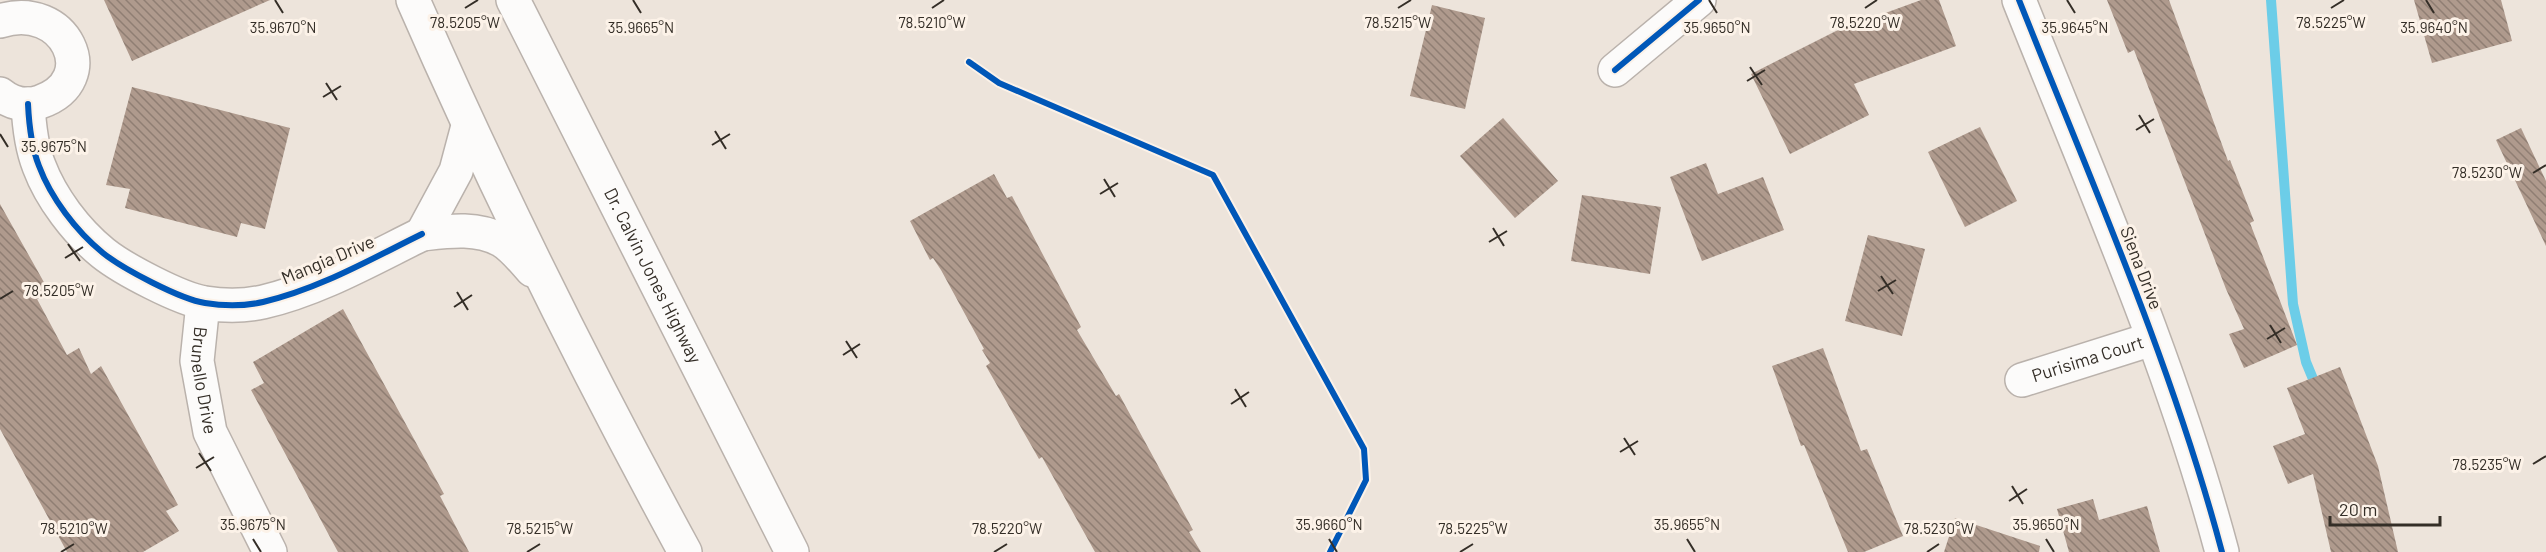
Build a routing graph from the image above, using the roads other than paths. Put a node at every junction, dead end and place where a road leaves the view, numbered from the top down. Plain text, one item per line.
1 (413, 0) edge
2 (513, 0) edge
3 (1699, 0) edge
4 (2019, 0) edge
5 (32, 6) edge
6 (0, 21) edge
7 (1615, 70) dead end
8 (14, 99) edge
9 (468, 126) junction
10 (422, 234) junction
11 (546, 283) junction
12 (203, 303) junction
13 (2152, 339) junction
14 (2022, 380) dead end
15 (270, 552) edge
16 (685, 552) edge
17 (792, 552) edge
18 (2222, 552) edge

1 - 9 main road
2 - 17 main road, Dr. Calvin Jones Highway
3 - 7 main road
4 - 13 main road, Siena Drive
5 - 6 main road, Mangia Drive
5 - 8 main road, Mangia Drive
8 - 12 main road, Mangia Drive
9 - 10 main road
9 - 11 main road
10 - 11 main road, Mangia Drive
10 - 12 main road, Mangia Drive
11 - 16 main road
12 - 15 main road, Brunello Drive
13 - 14 main road, Purisima Court
13 - 18 main road, Siena Drive

